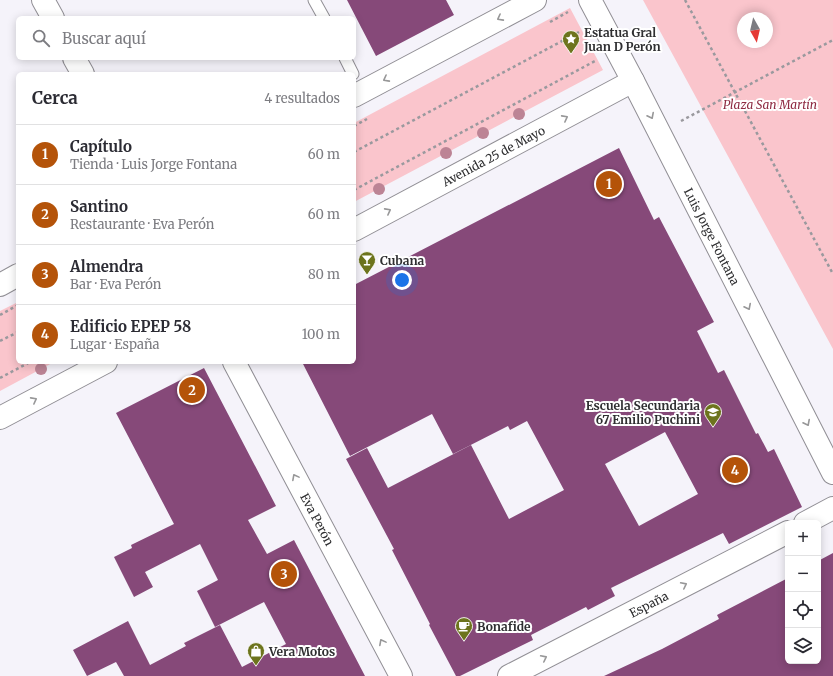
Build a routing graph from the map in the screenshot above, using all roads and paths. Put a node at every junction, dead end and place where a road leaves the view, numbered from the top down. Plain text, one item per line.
1 (43, 0) edge
2 (314, 0) edge
3 (535, 0) edge
4 (590, 0) edge
5 (685, 0) edge
6 (52, 16) edge
7 (323, 16) edge
8 (600, 20) junction
9 (833, 40) edge
10 (616, 50) junction
11 (75, 60) edge
12 (346, 60) edge
13 (82, 72) edge
14 (351, 72) edge
15 (633, 81) junction
16 (356, 84) edge
17 (735, 93) junction
18 (660, 133) junction
19 (356, 151) edge
20 (356, 189) edge
21 (356, 229) edge
22 (833, 274) edge
23 (16, 276) edge
24 (0, 285) edge
25 (16, 306) edge
26 (0, 315) edge
27 (16, 333) edge
28 (0, 341) edge
29 (26, 364) edge
30 (102, 364) edge
31 (235, 364) edge
32 (0, 378) edge
33 (0, 418) edge
34 (833, 473) edge
35 (833, 508) edge
36 (811, 520) edge
37 (785, 534) edge
38 (401, 676) edge
39 (509, 676) edge

1 - 6 main road
2 - 7 lane
3 -> 16 main road
4 - 8 main road, Luis Jorge Fontana
5 - 17 path
8 - 10 main road, Luis Jorge Fontana
8 - 19 path
9 - 17 path
10 - 15 main road, Luis Jorge Fontana
10 - 20 path
11 - 13 main road
12 - 14 lane
15 -> 18 main road, Luis Jorge Fontana
21 -> 15 main road, Avenida 25 de Mayo
17 - 18 path
17 - 22 path
18 -> 34 main road, Luis Jorge Fontana
23 - 24 main road
25 - 26 path
27 - 28 path
29 - 32 path
33 -> 30 main road
38 -> 31 main road, Eva Perón
35 - 36 main road
39 -> 37 main road, España

